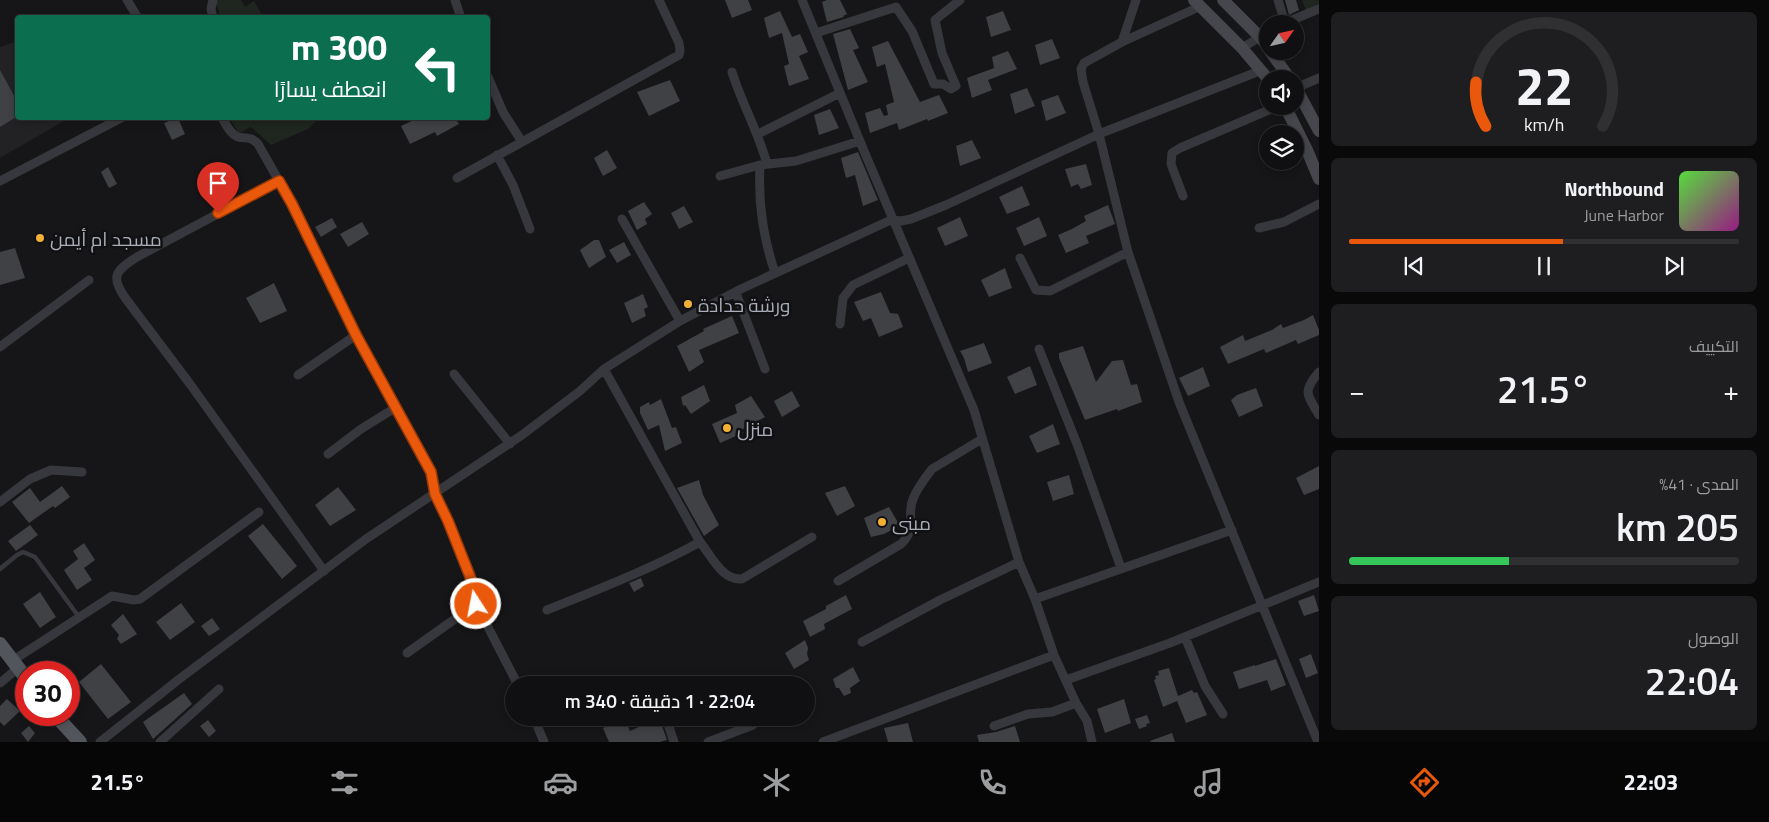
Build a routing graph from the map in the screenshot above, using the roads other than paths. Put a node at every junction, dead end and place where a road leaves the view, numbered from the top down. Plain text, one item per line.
1 (127, 0) edge
2 (213, 0) edge
3 (455, 0) edge
4 (659, 0) edge
5 (802, 0) edge
6 (960, 0) edge
7 (1136, 0) edge
8 (1223, 0) edge
9 (1278, 0) edge
10 (1197, 3) edge
11 (1319, 9) edge
12 (136, 15) edge
13 (212, 15) edge
14 (460, 15) edge
15 (1282, 15) edge
16 (1304, 15) edge
17 (1259, 30) edge
18 (816, 32) junction
19 (1259, 37) edge
20 (1122, 42) junction
21 (1242, 48) junction
22 (1261, 70) edge
23 (732, 72) dead end
24 (1259, 77) edge
25 (1319, 78) edge
26 (490, 82) edge
27 (1304, 82) edge
28 (840, 93) junction
29 (1304, 103) edge
30 (1259, 114) edge
31 (1290, 115) edge
32 (117, 120) edge
33 (223, 120) edge
34 (1319, 131) edge
35 (758, 134) junction
36 (1099, 134) junction
37 (860, 141) junction
38 (522, 142) junction
39 (497, 155) junction
40 (764, 164) junction
41 (720, 176) dead end
42 (457, 178) dead end
43 (1319, 179) edge
44 (0, 181) edge
45 (279, 181) junction
46 (1183, 196) dead end
47 (1319, 204) edge
48 (893, 219) junction
49 (622, 220) dead end
50 (1259, 228) dead end
51 (530, 230) dead end
52 (1128, 252) junction
53 (909, 258) junction
54 (1020, 258) dead end
55 (775, 274) junction
56 (90, 280) dead end
57 (736, 292) junction
58 (680, 321) junction
59 (840, 324) dead end
60 (356, 335) junction
61 (0, 348) edge
62 (1039, 349) dead end
63 (604, 369) junction
64 (765, 369) dead end
65 (1319, 372) edge
66 (454, 374) dead end
67 (298, 375) dead end
68 (395, 408) junction
69 (1319, 415) edge
70 (982, 439) junction
71 (510, 444) junction
72 (328, 454) dead end
73 (82, 472) dead end
74 (435, 494) junction
75 (0, 502) edge
76 (259, 512) dead end
77 (1232, 530) junction
78 (812, 537) dead end
79 (700, 542) junction
80 (1019, 562) junction
81 (1121, 568) junction
82 (0, 569) edge
83 (324, 571) junction
84 (838, 581) dead end
85 (1319, 582) edge
86 (1035, 600) junction
87 (476, 604) junction
88 (1263, 605) junction
89 (547, 610) dead end
90 (79, 617) junction
91 (1185, 637) junction
92 (862, 642) dead end
93 (0, 644) edge
94 (407, 654) dead end
95 (1054, 655) junction
96 (28, 661) edge
97 (15, 664) edge
98 (15, 672) edge
99 (513, 676) edge
100 (1066, 680) junction
101 (0, 683) edge
102 (218, 689) dead end
103 (1076, 703) junction
104 (1223, 714) dead end
105 (65, 726) edge
106 (537, 726) edge
107 (669, 726) edge
108 (750, 726) edge
109 (994, 726) dead end
110 (848, 738) edge
111 (80, 742) edge
112 (100, 742) edge
113 (160, 742) edge
114 (544, 742) edge
115 (674, 742) edge
116 (708, 742) edge
117 (824, 742) edge
118 (1092, 742) edge
119 (1318, 742) edge

1 - 12 street
2 - 13 street
3 - 14 street
4 - 38 street
5 - 18 street
6 - 18 street
7 - 20 street
8 - 17 main road
9 - 15 street
10 - 20 street
10 - 21 main road
11 - 16 street
18 - 28 street
19 - 21 street
20 - 36 street
21 - 22 main road
23 - 35 street
24 - 36 street
25 - 27 street
26 - 38 street
28 - 35 street
28 - 37 street
29 - 34 main road
30 - 46 street
31 - 43 main road
32 - 44 street
33 - 45 street
35 - 40 street
36 - 48 street
36 - 52 street
37 - 40 street
37 - 48 street
38 - 39 street
39 - 42 street
39 - 51 street
40 - 41 street
40 - 55 street
45 - 60 street
45 - 83 street
47 - 50 street
48 - 53 street
48 - 55 street
49 - 58 street
52 - 54 street
52 - 77 street
53 - 59 street
53 - 70 street
55 - 57 street
56 - 61 street
57 - 58 street
57 - 64 street
58 - 63 street
60 - 67 street
60 - 68 street
62 - 81 street
63 - 71 street
63 - 79 street
65 - 69 street
66 - 71 street
68 - 72 street
68 - 74 street
70 - 80 street
70 - 84 street
71 - 74 street
73 - 75 street
74 - 83 street
74 - 87 street
76 - 90 street
77 - 81 street
77 - 88 street
78 - 79 street
79 - 89 street
80 - 86 street
80 - 92 street
81 - 86 street
82 - 90 lane
83 - 112 street
85 - 88 street
86 - 95 street
87 - 94 street
87 - 99 street
88 - 91 street
88 - 119 street
90 - 96 street
91 - 100 street
91 - 104 street
93 - 97 main road
95 - 100 street
95 - 110 street
98 - 101 street
100 - 103 street
102 - 113 street
103 - 109 street
103 - 118 street
105 - 111 main road
106 - 114 street
107 - 115 street
108 - 116 street
110 - 117 street

